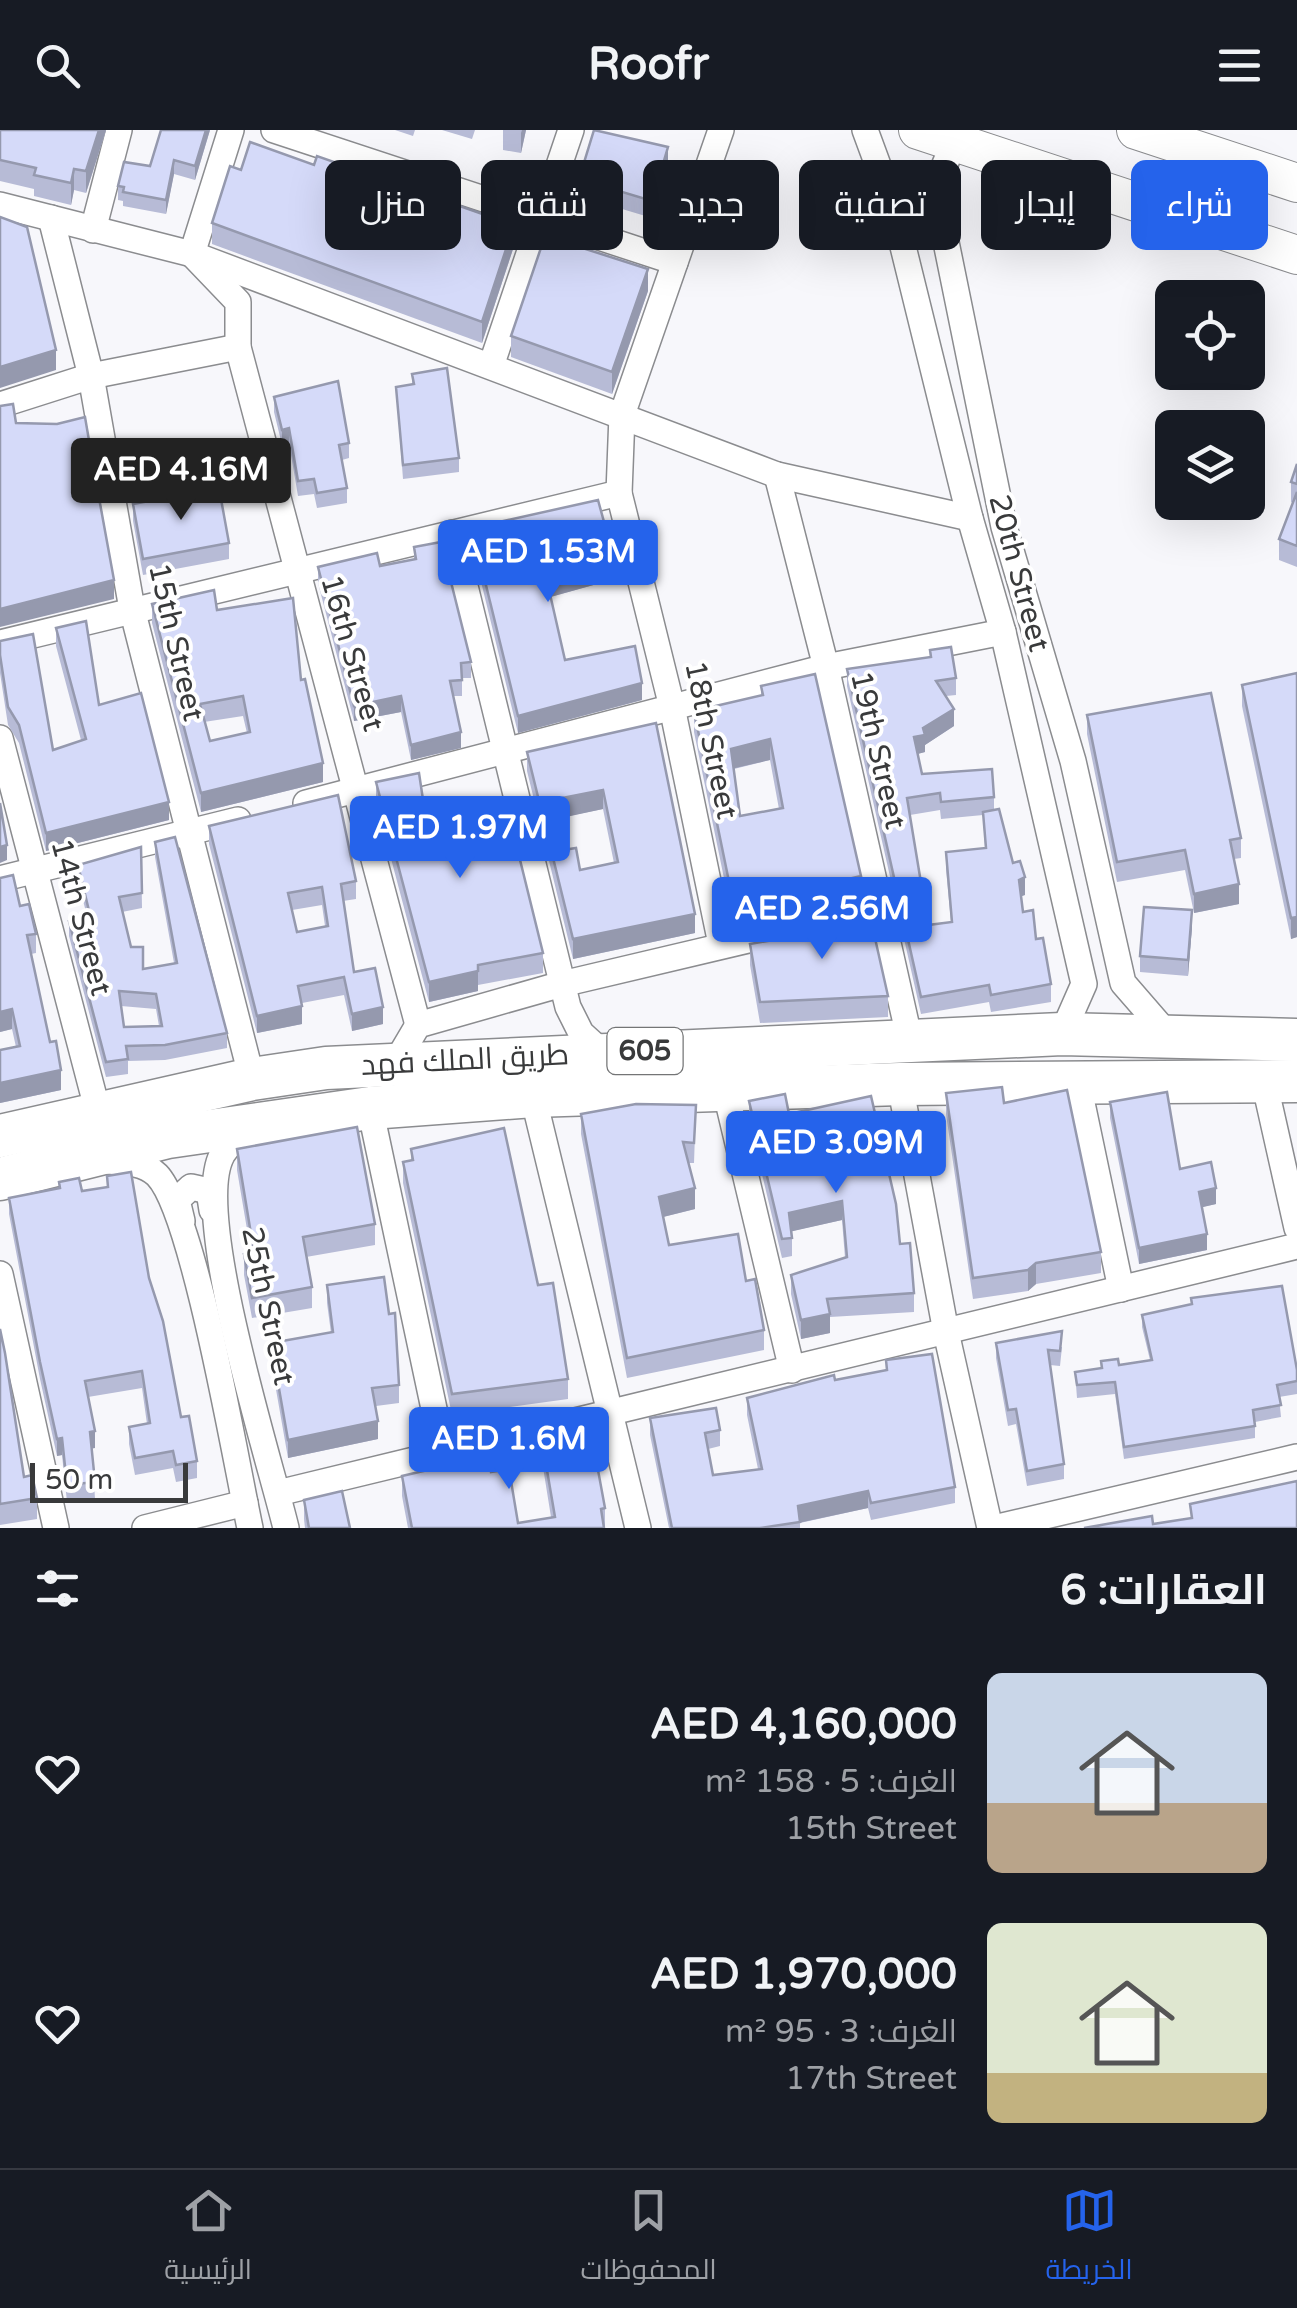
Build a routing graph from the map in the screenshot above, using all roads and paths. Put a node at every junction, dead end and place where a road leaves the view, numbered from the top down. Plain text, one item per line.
1 (120, 130) edge
2 (231, 130) edge
3 (274, 130) edge
4 (571, 130) edge
5 (721, 130) edge
6 (865, 130) edge
7 (918, 130) edge
8 (1136, 130) edge
9 (953, 145) junction
10 (561, 160) edge
11 (876, 160) edge
12 (947, 160) edge
13 (1297, 183) edge
14 (481, 198) edge
15 (0, 205) edge
16 (51, 218) junction
17 (92, 230) junction
18 (623, 245) edge
19 (530, 250) edge
20 (904, 250) edge
21 (948, 250) edge
22 (192, 254) junction
23 (1297, 255) edge
24 (675, 262) junction
25 (238, 347) junction
26 (491, 366) junction
27 (92, 376) junction
28 (0, 405) edge
29 (622, 415) junction
30 (777, 475) junction
31 (619, 493) junction
32 (970, 518) junction
33 (452, 532) junction
34 (294, 571) junction
35 (132, 609) junction
36 (1003, 632) junction
37 (0, 643) edge
38 (826, 667) junction
39 (672, 707) junction
40 (0, 738) edge
41 (506, 753) junction
42 (357, 790) junction
43 (189, 832) junction
44 (36, 870) junction
45 (0, 879) edge
46 (881, 909) junction
47 (721, 944) junction
48 (1123, 982) junction
49 (562, 984) junction
50 (1084, 984) junction
51 (418, 1025) junction
52 (1062, 1034) junction
53 (1168, 1036) junction
54 (1297, 1040) edge
55 (910, 1041) junction
56 (603, 1052) junction
57 (395, 1064) junction
58 (252, 1079) junction
59 (1280, 1081) edge
60 (900, 1084) junction
61 (1078, 1084) junction
62 (724, 1090) junction
63 (533, 1096) junction
64 (370, 1108) junction
65 (98, 1112) junction
66 (272, 1123) junction
67 (0, 1136) edge
68 (86, 1160) junction
69 (0, 1179) edge
70 (1297, 1228) edge
71 (1297, 1246) edge
72 (220, 1259) junction
73 (192, 1261) junction
74 (0, 1274) edge
75 (1121, 1289) junction
76 (946, 1332) junction
77 (792, 1370) junction
78 (610, 1414) junction
79 (443, 1451) junction
80 (1297, 1457) edge
81 (278, 1493) junction
82 (248, 1515) edge
83 (56, 1528) edge
84 (146, 1528) edge
85 (286, 1528) edge
86 (638, 1528) edge
87 (992, 1528) edge

1 - 17 street
2 - 22 street
3 - 14 street
4 - 10 street
5 - 24 street, 18th Street
6 - 11 street, 20th Street
7 - 9 main road
8 - 13 main road
9 - 12 street
9 - 23 main road
15 - 16 street
16 - 17 street
16 - 27 street, 15th Street
17 - 22 street
18 - 24 street
19 - 26 street
20 - 32 street, 20th Street
21 - 48 street, 20th Street
22 - 25 street, 16th Street
22 - 26 street
24 - 29 street, 18th Street
25 - 27 street
25 - 34 street, 16th Street
26 - 29 street
27 - 28 street
27 - 35 street, 15th Street
29 - 30 street
29 - 31 street, 18th Street
30 - 32 street
30 - 38 street, 19th Street
31 - 33 street
31 - 39 street, 18th Street
32 - 36 street, 20th Street
33 - 34 street
33 - 41 street
34 - 35 street
34 - 42 street, 16th Street
35 - 37 street
35 - 43 street, 15th Street
36 - 38 street
36 - 50 street, 20th Street
38 - 39 street
38 - 46 street, 19th Street
39 - 41 street
39 - 47 street, 18th Street
40 - 44 street, 14th Street
41 - 42 street
41 - 49 street
42 - 43 street
42 - 51 street, 16th Street
43 - 44 street
43 - 58 street, 15th Street
44 - 45 street
44 - 65 street, 14th Street
46 - 47 street
46 - 55 street, 19th Street
47 - 49 street
48 - 50 street
48 - 53 street, 20th Street
49 - 51 street
49 - 56 street
50 - 52 street
51 - 57 street
52 - 53 highway, طريق الملك فهد / 605
52 - 55 highway, طريق الملك فهد / 605
53 - 54 highway, طريق الملك فهد / 605
55 - 56 highway, طريق الملك فهد / 605
56 - 57 highway, طريق الملك فهد / 605
57 - 58 highway, طريق الملك فهد / 605
58 - 65 highway, طريق الملك فهد / 605
59 - 61 highway, طريق الملك فهد / 605
59 - 70 street
60 - 61 highway, طريق الملك فهد / 605
60 - 62 highway, طريق الملك فهد / 605
60 - 76 street
61 - 75 street
62 - 63 highway, طريق الملك فهد / 605
62 - 77 street
63 - 64 highway, طريق الملك فهد / 605
63 - 78 street
64 - 66 highway, طريق الملك فهد / 605
64 - 79 street
65 - 67 highway, طريق الملك فهد / 605
66 - 68 highway, طريق الملك فهد / 605
66 - 72 street, 25th Street
68 - 69 highway, طريق الملك فهد / 605
68 - 73 street
71 - 75 street
72 - 73 street
72 - 81 street, 25th Street
73 - 82 street
74 - 83 street
75 - 76 street
76 - 77 street
76 - 87 street
77 - 78 street
78 - 79 street
78 - 86 street
79 - 81 street
80 - 87 street
81 - 85 street, 25th Street
82 - 84 street

